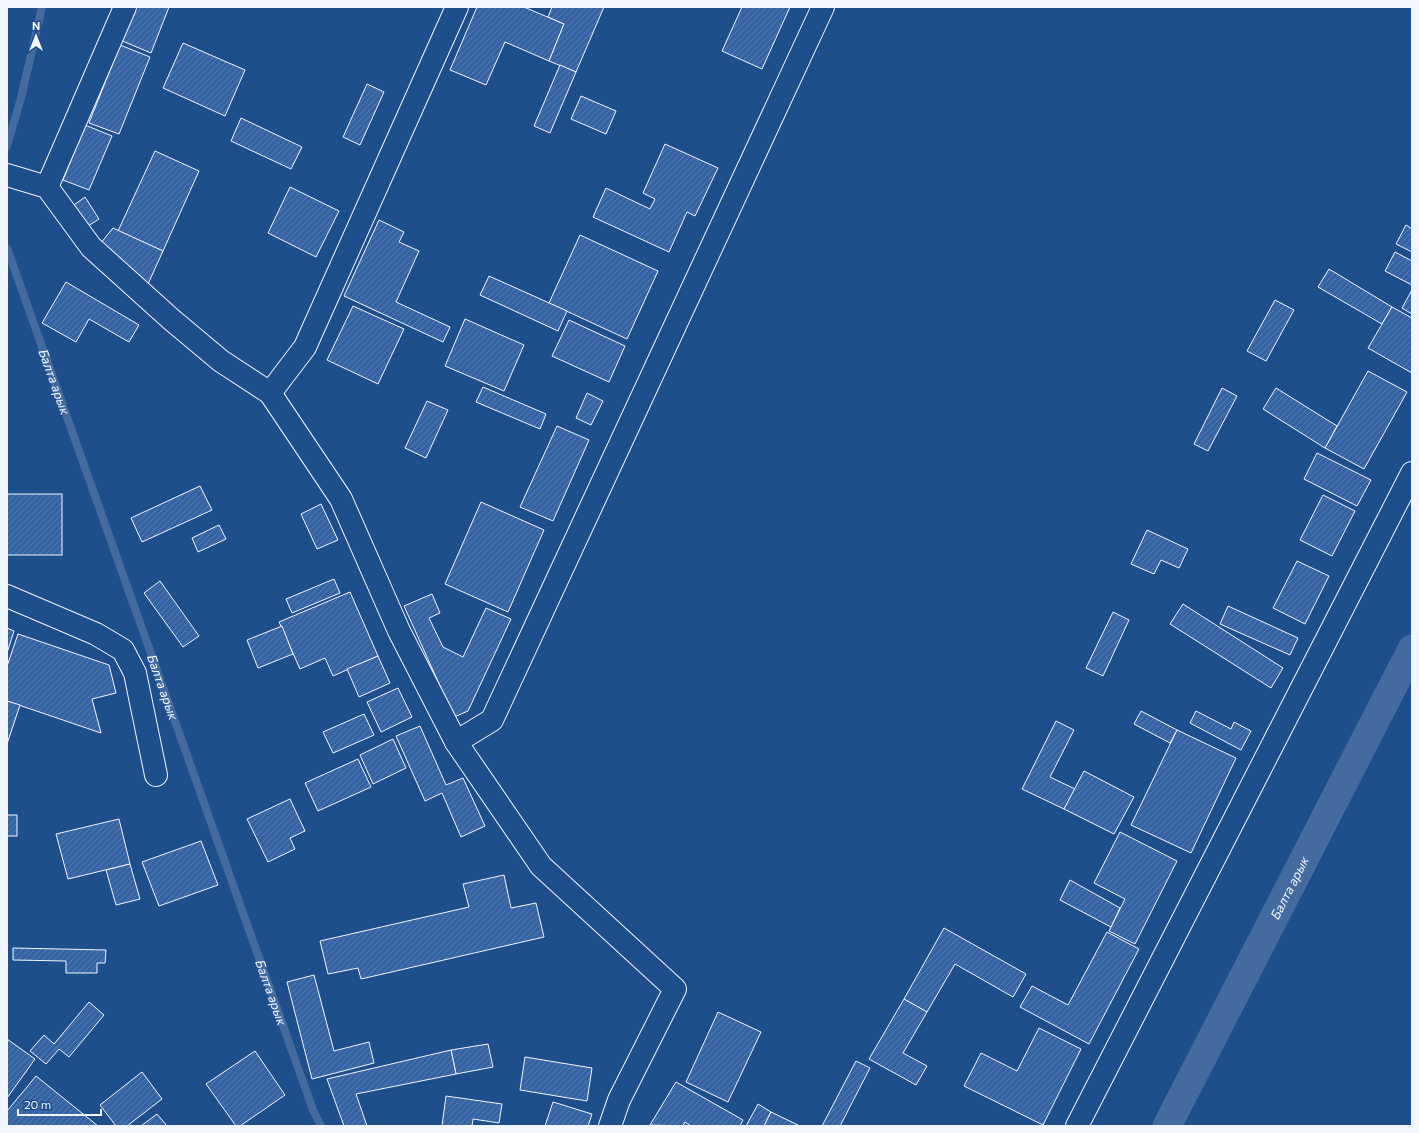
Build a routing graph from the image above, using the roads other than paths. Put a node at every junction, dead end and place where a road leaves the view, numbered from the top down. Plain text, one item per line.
1 (125, 7) edge
2 (457, 7) edge
3 (822, 7) edge
4 (10, 176) edge
5 (47, 187) junction
6 (270, 393) junction
7 (1412, 473) edge
8 (7, 596) edge
9 (456, 742) junction
10 (156, 775) dead end
11 (610, 1126) edge
12 (1077, 1126) edge

1 - 5 street
2 - 6 street
3 - 9 street
4 - 5 street
5 - 6 street
6 - 9 street
7 - 12 street
8 - 10 street
9 - 11 street

